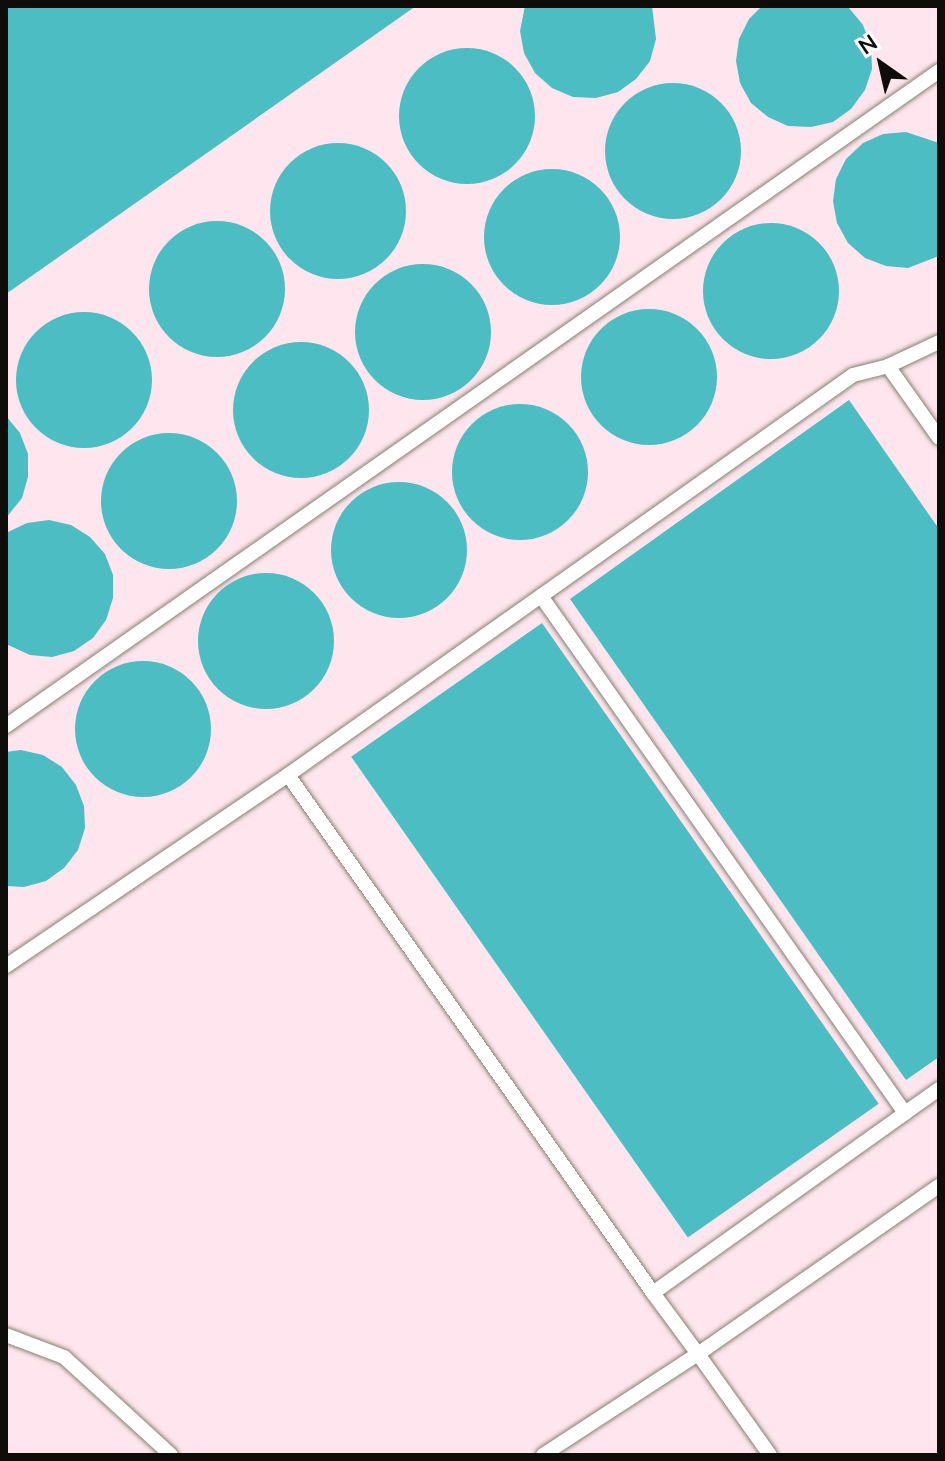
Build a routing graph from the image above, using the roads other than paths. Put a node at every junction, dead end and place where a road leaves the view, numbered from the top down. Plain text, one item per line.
1 (939, 71) edge
2 (939, 342) edge
3 (888, 366) junction
4 (939, 438) edge
5 (541, 596) junction
6 (6, 726) edge
7 (288, 775) junction
8 (6, 966) edge
9 (939, 1089) edge
10 (905, 1113) junction
11 (939, 1186) edge
12 (653, 1293) junction
13 (6, 1335) edge
14 (698, 1354) junction
15 (171, 1455) edge
16 (543, 1455) edge
17 (770, 1455) edge

1 - 6 lane
2 - 3 lane
3 - 4 lane
3 - 5 lane
5 - 7 lane
5 - 10 lane
7 - 8 lane
7 - 12 lane
9 - 10 lane
10 - 12 lane
11 - 14 lane
12 - 14 lane
13 - 15 lane
14 - 16 lane
14 - 17 lane

